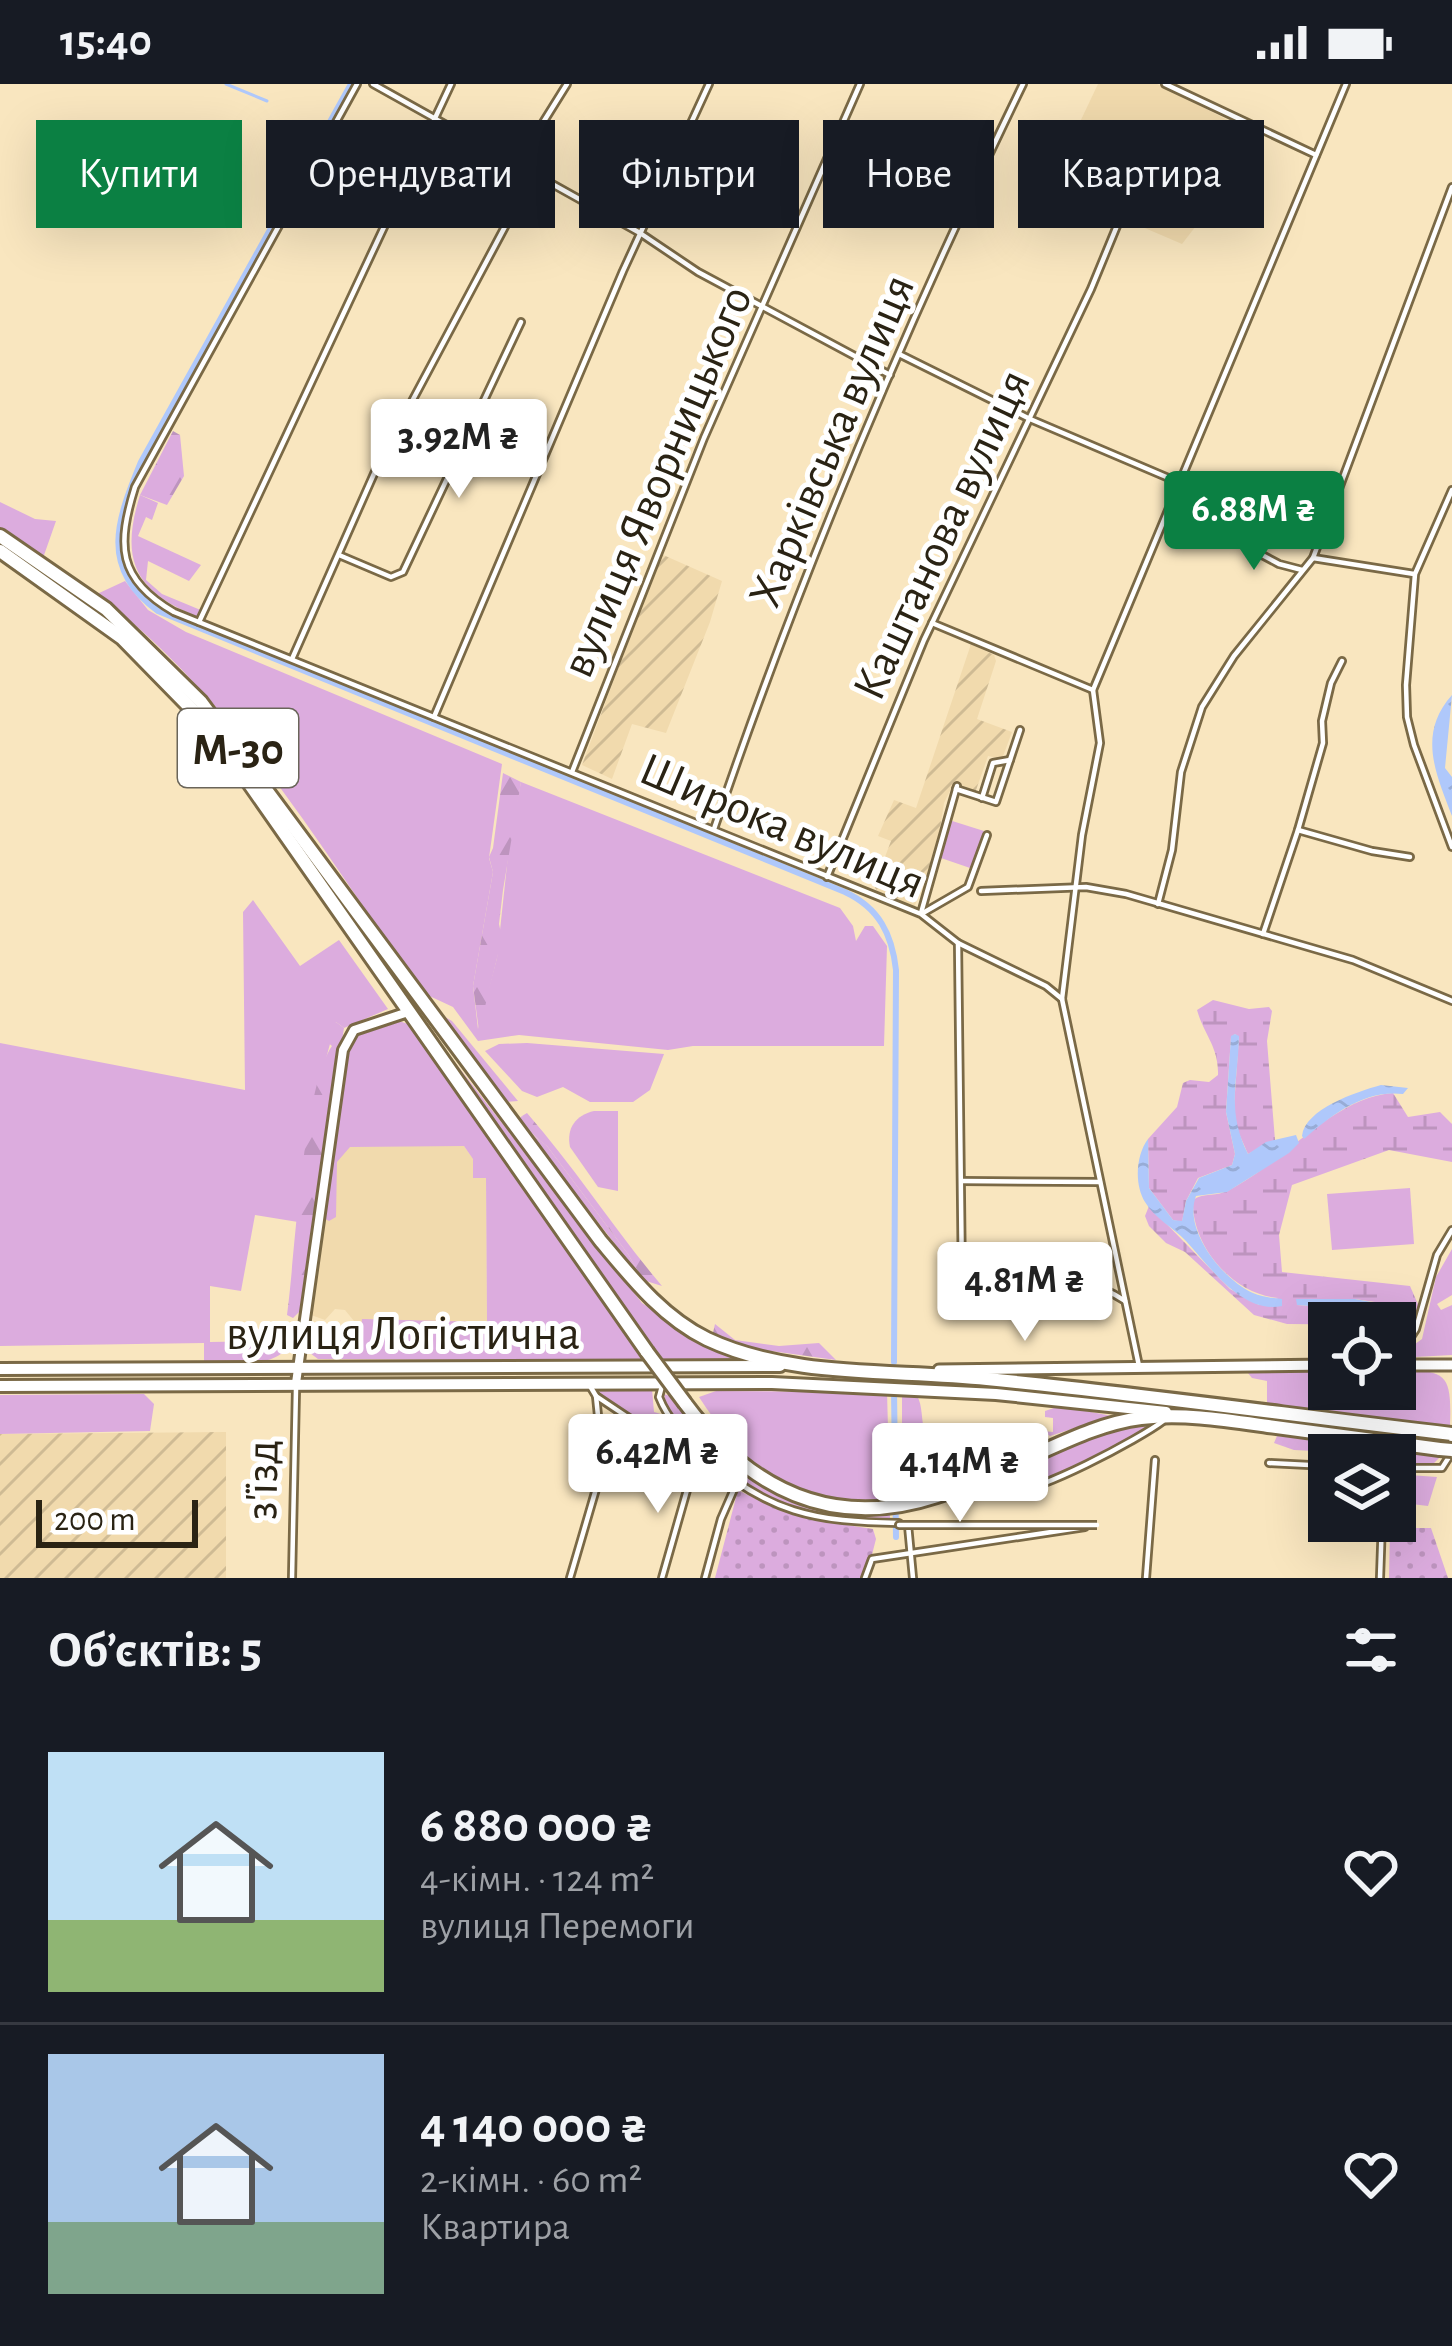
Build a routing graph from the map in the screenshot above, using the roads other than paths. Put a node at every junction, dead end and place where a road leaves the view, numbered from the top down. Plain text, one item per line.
1 (357, 84) edge
2 (373, 84) edge
3 (451, 84) edge
4 (567, 84) edge
5 (709, 84) edge
6 (860, 84) edge
7 (1023, 84) edge
8 (1346, 84) edge
9 (1170, 85) edge
10 (434, 120) joint
11 (545, 120) edge
12 (1316, 155) junction
13 (1452, 187) edge
14 (555, 188) edge
15 (383, 228) edge
16 (504, 228) edge
17 (1115, 228) edge
18 (640, 233) junction
19 (763, 307) junction
20 (521, 322) dead end
21 (901, 356) junction
22 (891, 375) junction
23 (1030, 418) junction
24 (1178, 482) junction
25 (1452, 490) edge
26 (1223, 534) dead end
27 (0, 536) edge
28 (0, 550) edge
29 (339, 555) junction
30 (1313, 558) junction
31 (1302, 570) junction
32 (1415, 574) junction
33 (199, 622) junction
34 (932, 623) junction
35 (292, 659) junction
36 (1342, 661) dead end
37 (1093, 690) junction
38 (434, 717) junction
39 (1020, 730) dead end
40 (1010, 760) junction
41 (572, 772) junction
42 (982, 798) junction
43 (714, 830) junction
44 (1298, 830) junction
45 (987, 835) dead end
46 (1452, 847) edge
47 (1410, 857) dead end
48 (827, 877) junction
49 (1076, 888) junction
50 (981, 891) dead end
51 (1158, 904) junction
52 (921, 914) junction
53 (1263, 934) junction
54 (958, 943) junction
55 (1062, 999) junction
56 (1452, 1000) edge
57 (426, 1008) junction
58 (409, 1012) junction
59 (961, 1181) junction
60 (1100, 1182) junction
61 (1452, 1230) edge
62 (1126, 1301) junction
63 (1416, 1329) edge
64 (1308, 1364) edge
65 (1416, 1365) edge
66 (1452, 1365) edge
67 (1139, 1366) junction
68 (296, 1367) junction
69 (807, 1367) junction
70 (0, 1369) edge
71 (898, 1370) junction
72 (586, 1382) junction
73 (662, 1382) junction
74 (296, 1383) junction
75 (0, 1386) edge
76 (596, 1396) junction
77 (1168, 1417) junction
78 (1211, 1417) junction
79 (632, 1420) junction
80 (596, 1425) junction
81 (1448, 1435) edge
82 (1446, 1449) edge
83 (1156, 1460) dead end
84 (1269, 1463) dead end
85 (1308, 1465) edge
86 (1005, 1467) junction
87 (1416, 1468) edge
88 (736, 1485) junction
89 (1097, 1525) junction
90 (1381, 1542) edge
91 (292, 1578) edge
92 (570, 1578) edge
93 (662, 1578) edge
94 (705, 1578) edge
95 (866, 1578) edge
96 (913, 1578) edge
97 (1145, 1578) edge
98 (1380, 1578) edge

1 - 33 street, Широка вулиця
2 - 10 street
3 - 10 street
4 - 11 street
5 - 18 street
6 - 19 street, вулиця Яворницького
7 - 21 street, Харківська вулиця
8 - 12 street
9 - 12 street
12 - 24 street
13 - 30 street
14 - 18 street
15 - 33 street
16 - 29 street
17 - 23 street, Каштанова вулиця
18 - 19 street
18 - 38 street
19 - 22 street
19 - 41 street, вулиця Яворницького
20 - 29 street
21 - 22 street, Харківська вулиця
21 - 23 street
22 - 43 street, Харківська вулиця
23 - 24 street
23 - 34 street, Каштанова вулиця
24 - 37 street
25 - 32 street
26 - 31 street
27 - 57 highway, М-30
28 - 58 highway, М-30
29 - 35 street
30 - 31 street
30 - 32 street
31 - 51 street
32 - 46 street
33 - 35 street, Широка вулиця
34 - 37 street
34 - 48 street, Каштанова вулиця
35 - 38 street, Широка вулиця
36 - 44 street
37 - 49 street
38 - 41 street, Широка вулиця
39 - 40 street
40 - 42 street
40 - 42 street
41 - 43 street, Широка вулиця
42 - 52 street
43 - 48 street, Широка вулиця
44 - 47 street
44 - 53 street
45 - 52 street
48 - 52 street, Широка вулиця
49 - 50 street
49 - 51 street
49 - 55 street
51 - 53 street
52 - 54 street, Широка вулиця
53 - 56 street
54 - 55 street, Широка вулиця
54 - 59 street
55 - 60 street
57 - 58 highway
57 - 69 highway, М-30
58 - 68 street
58 - 86 highway, М-30, bridge
59 - 60 street
59 - 62 street
60 - 62 street
61 - 63 street
62 - 67 street
64 - 67 main road
65 - 66 main road
67 - 71 main road
68 - 69 main road, вулиця Логістична
68 - 70 main road, вулиця Логістична
68 - 74 street
69 - 71 highway, М-30
71 - 81 highway, М-30
72 - 73 main road
72 - 74 main road
72 - 76 street
73 - 78 main road
73 - 88 street
74 - 75 main road
74 - 91 street, з'їзд
76 - 79 street
76 - 80 street
77 - 78 highway, М-30
77 - 86 highway, М-30
77 - 86 street
78 - 82 highway, М-30
79 - 80 street
79 - 93 street
80 - 92 street
81 - 87 street
83 - 97 street
84 - 85 street
88 - 89 street
88 - 94 street
89 - 95 street
89 - 96 street, bridge
90 - 98 street

